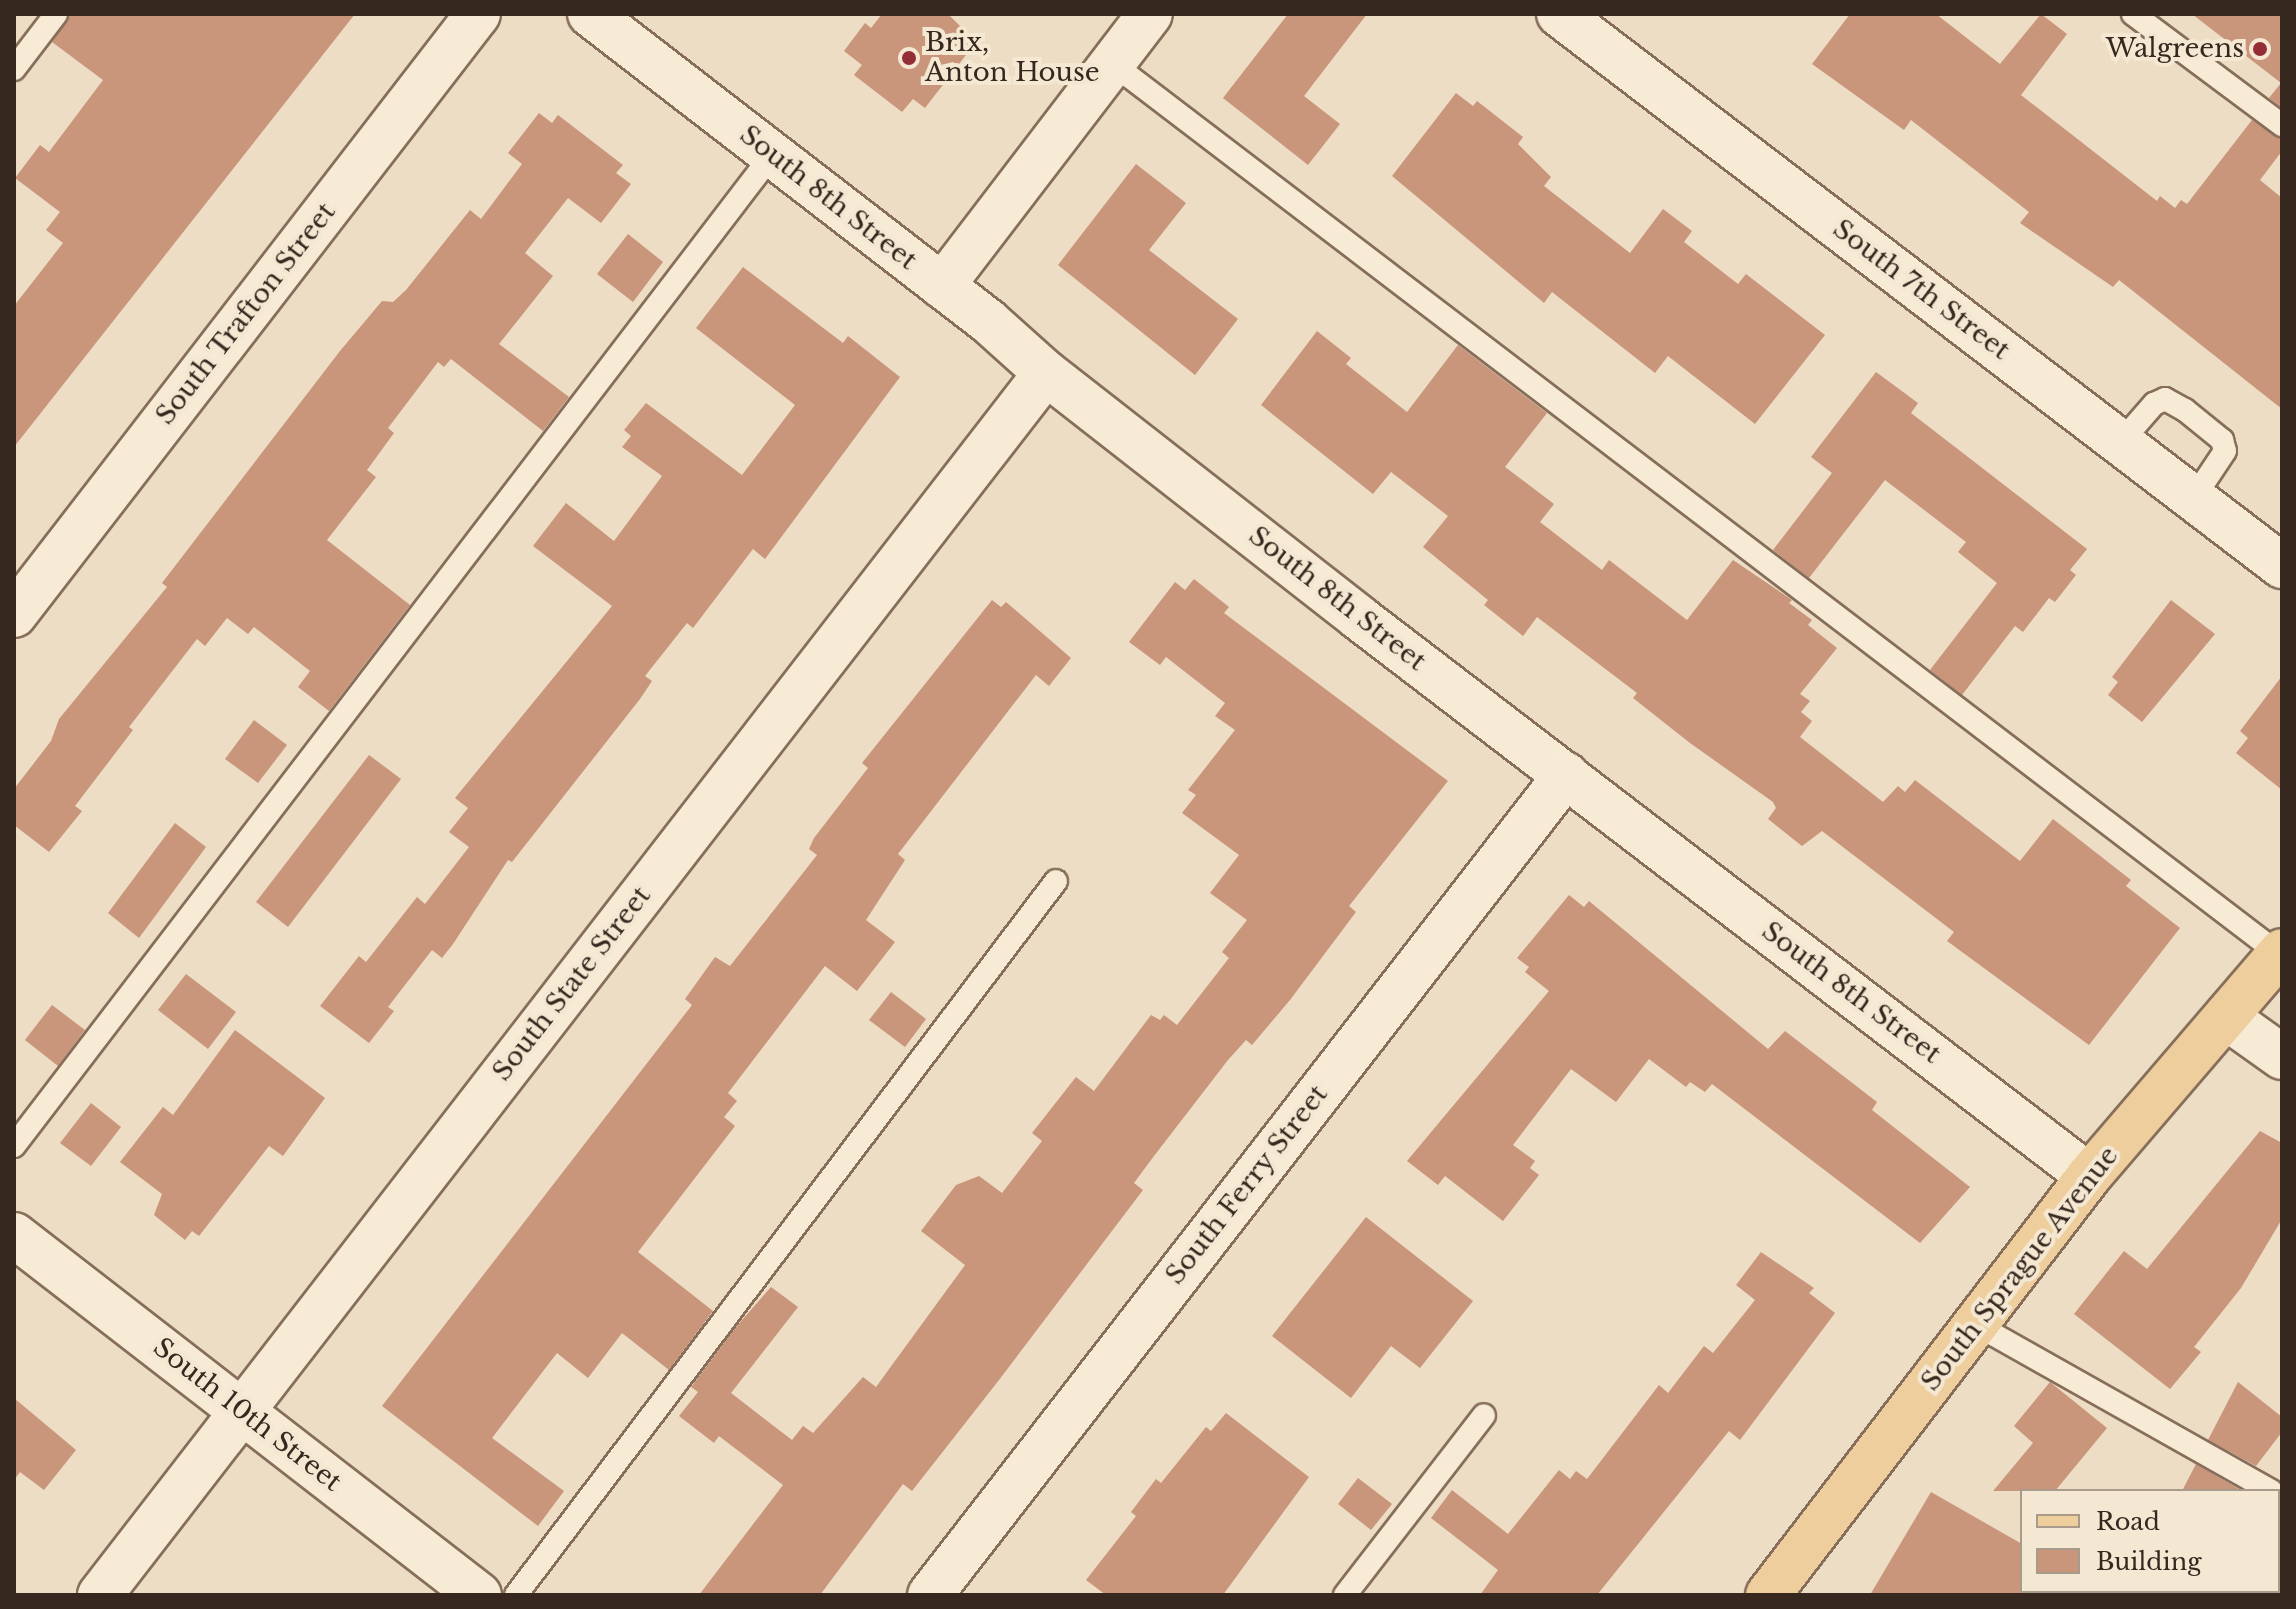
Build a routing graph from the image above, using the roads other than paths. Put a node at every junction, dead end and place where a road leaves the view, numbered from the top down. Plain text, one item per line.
1 (56, 14) edge
2 (478, 14) edge
3 (1150, 14) edge
4 (1559, 14) edge
5 (2133, 14) edge
6 (604, 18) edge
7 (1113, 64) junction
8 (14, 69) edge
9 (2282, 125) edge
10 (772, 155) junction
11 (942, 286) junction
12 (1046, 373) junction
13 (2120, 443) junction
14 (2193, 499) junction
15 (2282, 566) edge
16 (14, 615) edge
17 (1566, 775) junction
18 (1056, 881) dead end
19 (2281, 953) edge
20 (2226, 1017) junction
21 (2282, 1057) edge
22 (14, 1146) edge
23 (2089, 1176) junction
24 (14, 1235) edge
25 (1975, 1324) junction
26 (241, 1411) junction
27 (1484, 1415) dead end
28 (2267, 1489) edge
29 (100, 1595) edge
30 (479, 1595) edge
31 (516, 1595) edge
32 (930, 1595) edge
33 (1345, 1595) edge
34 (1768, 1595) edge

1 - 8 lane
2 - 16 street, South Trafton Street
3 - 7 street
4 - 13 street, South 7th Street
5 - 9 lane
6 - 10 street, South 8th Street
7 - 11 street
7 - 19 lane
10 - 11 street, South 8th Street
10 - 22 lane
11 - 12 street, South 8th Street
12 - 17 street, South 8th Street
12 - 26 street, South State Street
13 - 14 street, South 7th Street
13 - 14 lane
14 - 15 street, South 7th Street
17 - 23 street, South 8th Street
17 - 32 street, South Ferry Street
18 - 31 lane
19 - 20 main road, South Sprague Avenue
20 - 21 street
20 - 23 main road, South Sprague Avenue
23 - 25 main road, South Sprague Avenue
24 - 26 street, South 10th Street
25 - 28 lane
25 - 34 main road, South Sprague Avenue
26 - 29 street, South State Street
26 - 30 street, South 10th Street
27 - 33 lane

